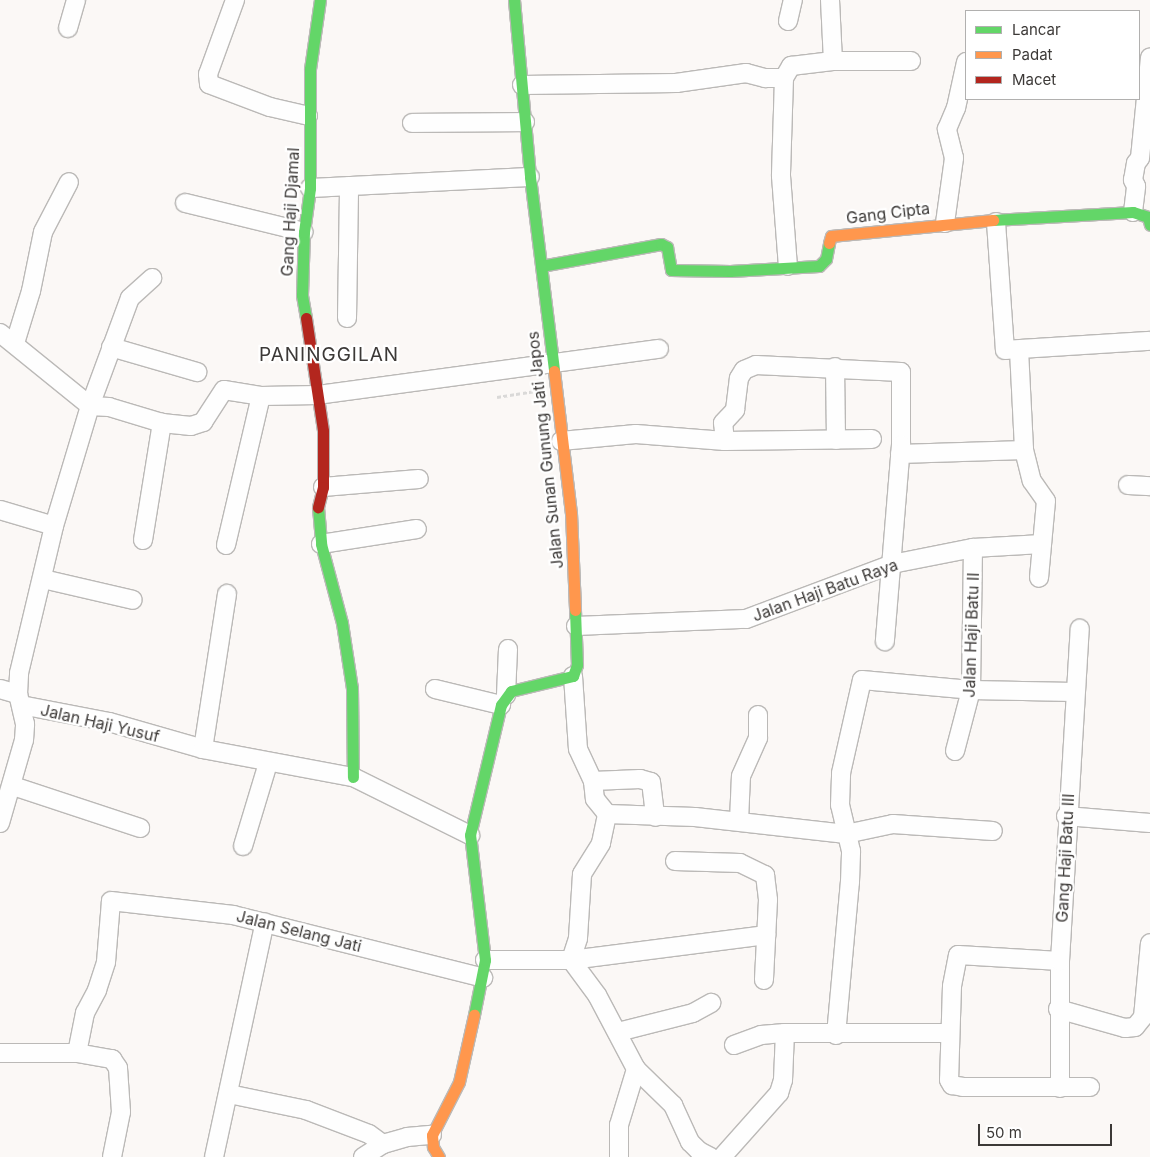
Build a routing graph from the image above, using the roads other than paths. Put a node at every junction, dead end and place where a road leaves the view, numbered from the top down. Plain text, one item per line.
1 (76, 0) edge
2 (235, 0) edge
3 (320, 0) edge
4 (514, 0) edge
5 (792, 0) edge
6 (830, 0) edge
7 (788, 21) dead end
8 (68, 28) dead end
9 (1150, 57) edge
10 (832, 61) junction
11 (911, 61) dead end
12 (965, 67) edge
13 (784, 78) junction
14 (522, 85) junction
15 (308, 116) junction
16 (525, 122) junction
17 (412, 123) dead end
18 (530, 177) junction
19 (69, 182) dead end
20 (349, 186) junction
21 (310, 188) junction
22 (185, 203) dead end
23 (1133, 212) junction
24 (996, 222) junction
25 (945, 223) junction
26 (1150, 225) edge
27 (304, 232) junction
28 (541, 266) junction
29 (788, 266) junction
30 (152, 278) dead end
31 (347, 318) dead end
32 (0, 333) edge
33 (1150, 341) edge
34 (15, 343) junction
35 (111, 347) junction
36 (659, 349) dead end
37 (1020, 350) junction
38 (553, 362) junction
39 (835, 367) junction
40 (197, 372) dead end
41 (318, 395) junction
42 (261, 396) junction
43 (90, 406) junction
44 (162, 423) junction
45 (872, 439) dead end
46 (726, 440) junction
47 (836, 440) junction
48 (561, 441) junction
49 (1024, 450) junction
50 (900, 454) junction
51 (419, 479) dead end
52 (1128, 486) dead end
53 (1150, 486) edge
54 (323, 487) junction
55 (0, 510) edge
56 (54, 526) junction
57 (417, 529) dead end
58 (142, 540) dead end
59 (321, 544) junction
60 (1042, 544) junction
61 (226, 546) dead end
62 (973, 548) junction
63 (892, 564) junction
64 (1039, 578) dead end
65 (43, 579) junction
66 (227, 594) dead end
67 (133, 600) dead end
68 (576, 626) junction
69 (1080, 629) dead end
70 (886, 641) dead end
71 (508, 649) dead end
72 (573, 676) junction
73 (0, 689) edge
74 (435, 689) dead end
75 (972, 690) junction
76 (1074, 692) junction
77 (19, 700) junction
78 (503, 700) junction
79 (758, 715) dead end
80 (202, 748) junction
81 (955, 751) dead end
82 (268, 763) junction
83 (353, 777) junction
84 (593, 781) junction
85 (13, 786) junction
86 (607, 814) junction
87 (1066, 816) junction
88 (655, 817) junction
89 (739, 821) junction
90 (0, 823) edge
91 (1150, 823) edge
92 (140, 828) dead end
93 (993, 831) dead end
94 (846, 834) junction
95 (470, 835) junction
96 (243, 846) dead end
97 (675, 862) dead end
98 (265, 922) junction
99 (766, 935) junction
100 (1150, 943) edge
101 (571, 960) junction
102 (1060, 960) junction
103 (484, 969) junction
104 (764, 980) dead end
105 (711, 1003) dead end
106 (1058, 1009) junction
107 (618, 1032) junction
108 (785, 1033) junction
109 (950, 1033) junction
110 (836, 1035) junction
111 (734, 1045) dead end
112 (77, 1053) junction
113 (0, 1054) edge
114 (636, 1069) junction
115 (1060, 1088) junction
116 (1090, 1088) dead end
117 (229, 1094) junction
118 (432, 1135) junction
119 (383, 1144) junction
120 (112, 1157) edge
121 (214, 1157) edge
122 (363, 1157) edge
123 (439, 1157) edge
124 (619, 1157) edge
125 (711, 1157) edge
126 (722, 1157) edge

1 - 8 street
2 - 15 street
3 - 15 street, Gang Haji Djamal
4 - 14 street, Jalan Sunan Gunung Jati Japos
5 - 7 street
6 - 10 street
9 - 23 street
10 - 11 street
10 - 13 street
12 - 25 street
13 - 14 street
13 - 29 street
14 - 16 street, Jalan Sunan Gunung Jati Japos
15 - 21 street, Gang Haji Djamal
16 - 17 street
16 - 18 street, Jalan Sunan Gunung Jati Japos
18 - 20 street
18 - 28 street, Jalan Sunan Gunung Jati Japos
19 - 34 street
20 - 21 street
20 - 31 street
21 - 27 street, Gang Haji Djamal
22 - 27 street
23 - 24 street, Gang Cipta
23 - 26 street
24 - 25 street, Gang Cipta
24 - 37 street
25 - 29 street, Gang Cipta
27 - 41 street, Gang Haji Djamal
28 - 29 street, Gang Cipta
28 - 38 street, Jalan Sunan Gunung Jati Japos
30 - 35 street
32 - 34 street
33 - 37 street
34 - 43 street
35 - 40 street
35 - 43 street
36 - 38 street
37 - 49 street
38 - 41 street
38 - 48 street, Jalan Sunan Gunung Jati Japos
39 - 46 street
39 - 47 street
39 - 50 street
41 - 42 street
41 - 54 street, Gang Haji Djamal
42 - 44 street
42 - 61 street
43 - 44 street
43 - 56 street
44 - 58 street
45 - 47 street
46 - 47 street
46 - 48 street
48 - 68 street, Jalan Sunan Gunung Jati Japos
49 - 50 street
49 - 60 street
50 - 63 street
51 - 54 street
52 - 53 street
54 - 59 street, Gang Haji Djamal
55 - 56 street
56 - 65 street
57 - 59 street
59 - 83 street, Gang Haji Djamal
60 - 62 street, Jalan Haji Batu Raya
60 - 64 street
62 - 63 street, Jalan Haji Batu Raya
62 - 75 street, Jalan Haji Batu II
63 - 68 street, Jalan Haji Batu Raya
63 - 70 street
65 - 67 street
65 - 77 street
66 - 80 street
68 - 72 street, Jalan Sunan Gunung Jati Japos
69 - 76 street, Gang Haji Batu III
71 - 78 street
72 - 78 street
72 - 84 street
73 - 77 street, Jalan Haji Yusuf
74 - 78 street
75 - 76 street
75 - 81 street, Jalan Haji Batu II
75 - 94 street
76 - 87 street, Gang Haji Batu III
77 - 80 street, Jalan Haji Yusuf
77 - 85 street
78 - 95 street
79 - 89 street
80 - 82 street, Jalan Haji Yusuf
82 - 83 street, Jalan Haji Yusuf
82 - 96 street
83 - 95 street, Jalan Haji Yusuf
84 - 86 street
84 - 88 street
85 - 90 street
85 - 92 street
86 - 88 street
86 - 101 street
87 - 91 street
87 - 102 street, Gang Haji Batu III
88 - 89 street
89 - 94 street
93 - 94 street
94 - 110 street
95 - 103 street
97 - 99 street
98 - 103 street, Jalan Selang Jati
98 - 112 street, Jalan Selang Jati
98 - 117 street
99 - 101 street, Jalan Selang Jati
99 - 104 street
100 - 106 street
101 - 103 street, Jalan Selang Jati
101 - 107 street
102 - 106 street, Gang Haji Batu III
102 - 109 street
103 - 118 street
105 - 107 street
106 - 115 street, Gang Haji Batu III
107 - 114 street
108 - 110 street
108 - 111 street
108 - 126 street
109 - 110 street
109 - 115 street
112 - 113 street
112 - 120 street
114 - 124 street
114 - 125 street
115 - 116 street
117 - 119 street
117 - 121 street
118 - 119 street
118 - 123 street
119 - 122 street

